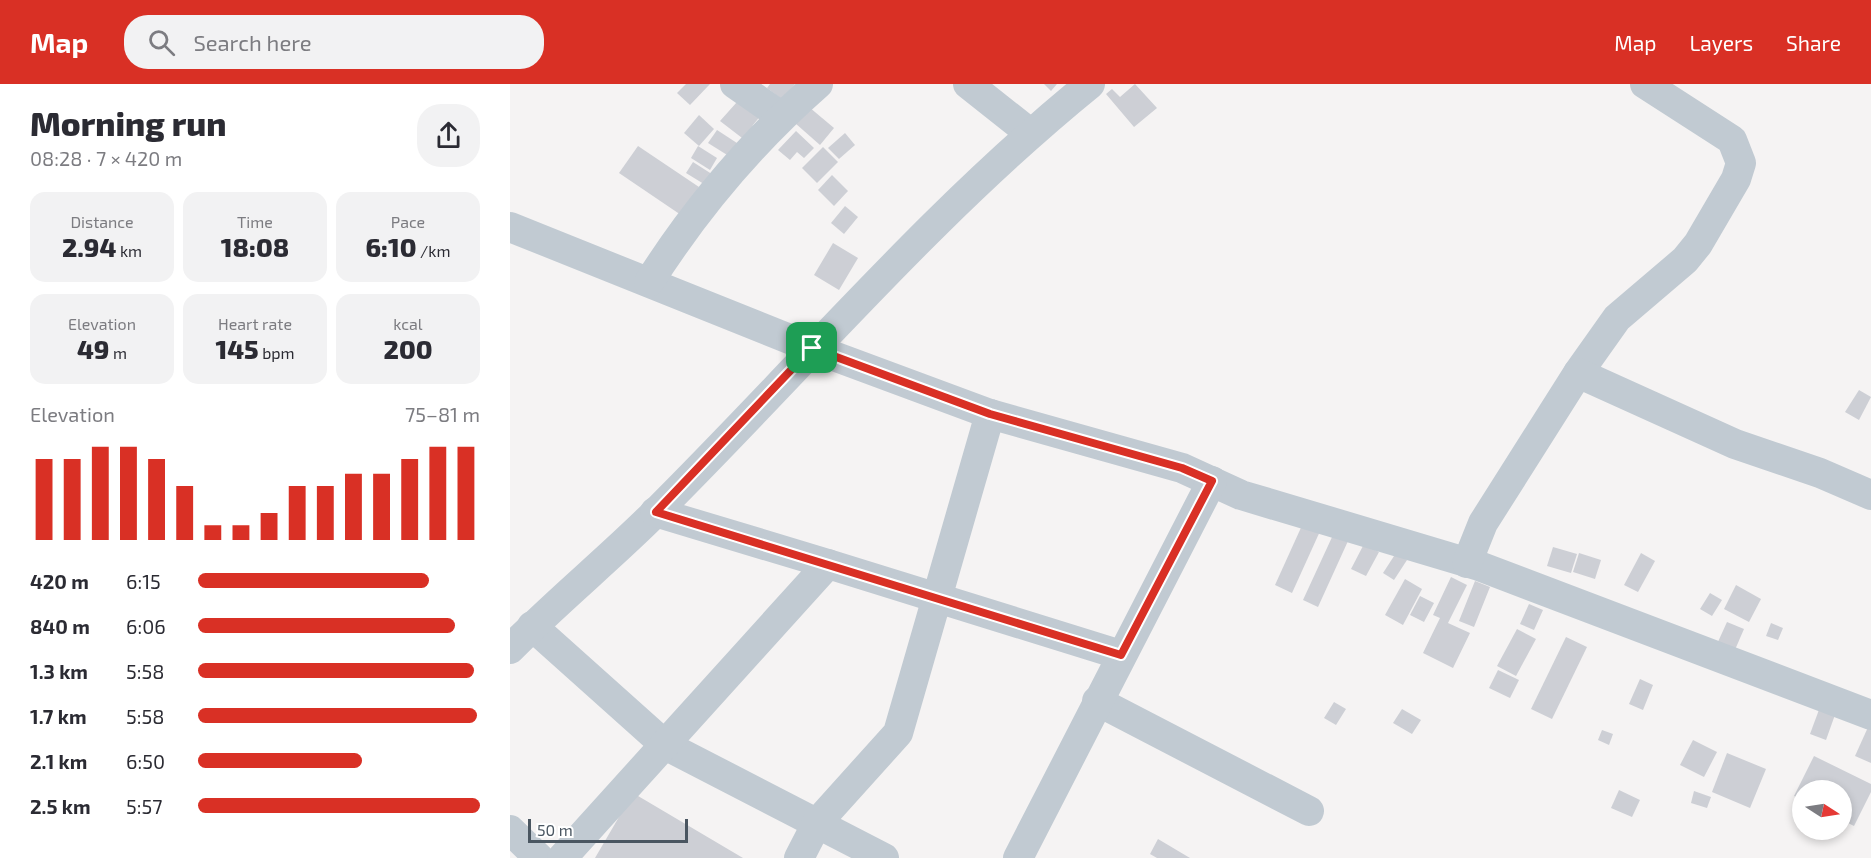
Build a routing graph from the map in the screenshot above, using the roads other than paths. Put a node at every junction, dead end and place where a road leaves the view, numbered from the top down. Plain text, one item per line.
1 (735, 84) edge
2 (818, 84) edge
3 (968, 84) edge
4 (1090, 84) edge
5 (1645, 84) edge
6 (781, 116) junction
7 (1030, 133) junction
8 (510, 226) edge
9 (650, 282) junction
10 (812, 348) junction
11 (1578, 373) junction
12 (990, 414) junction
13 (1212, 481) junction
14 (1871, 495) edge
15 (656, 512) junction
16 (1467, 563) junction
17 (828, 564) junction
18 (936, 597) junction
19 (532, 626) junction
20 (510, 649) edge
21 (1121, 655) junction
22 (1097, 701) junction
23 (1871, 715) edge
24 (665, 744) junction
25 (1309, 811) dead end
26 (817, 823) junction
27 (510, 830) edge
28 (539, 858) edge
29 (562, 858) edge
30 (799, 858) edge
31 (884, 858) edge
32 (1018, 858) edge

1 - 6 street
2 - 6 street
3 - 7 street
4 - 7 street
5 - 11 street
6 - 9 street
7 - 10 street
8 - 9 street
9 - 10 street
10 - 12 street
10 - 15 street
11 - 14 street
11 - 16 street
12 - 13 street
12 - 18 street
13 - 16 street
13 - 21 street
15 - 17 street
15 - 19 street
16 - 23 street
17 - 18 street
17 - 24 street
18 - 21 street
18 - 26 street
19 - 20 street
19 - 24 street
21 - 22 street
22 - 25 street
22 - 32 street
24 - 26 street
24 - 29 street
26 - 30 street
26 - 31 street
27 - 28 street

